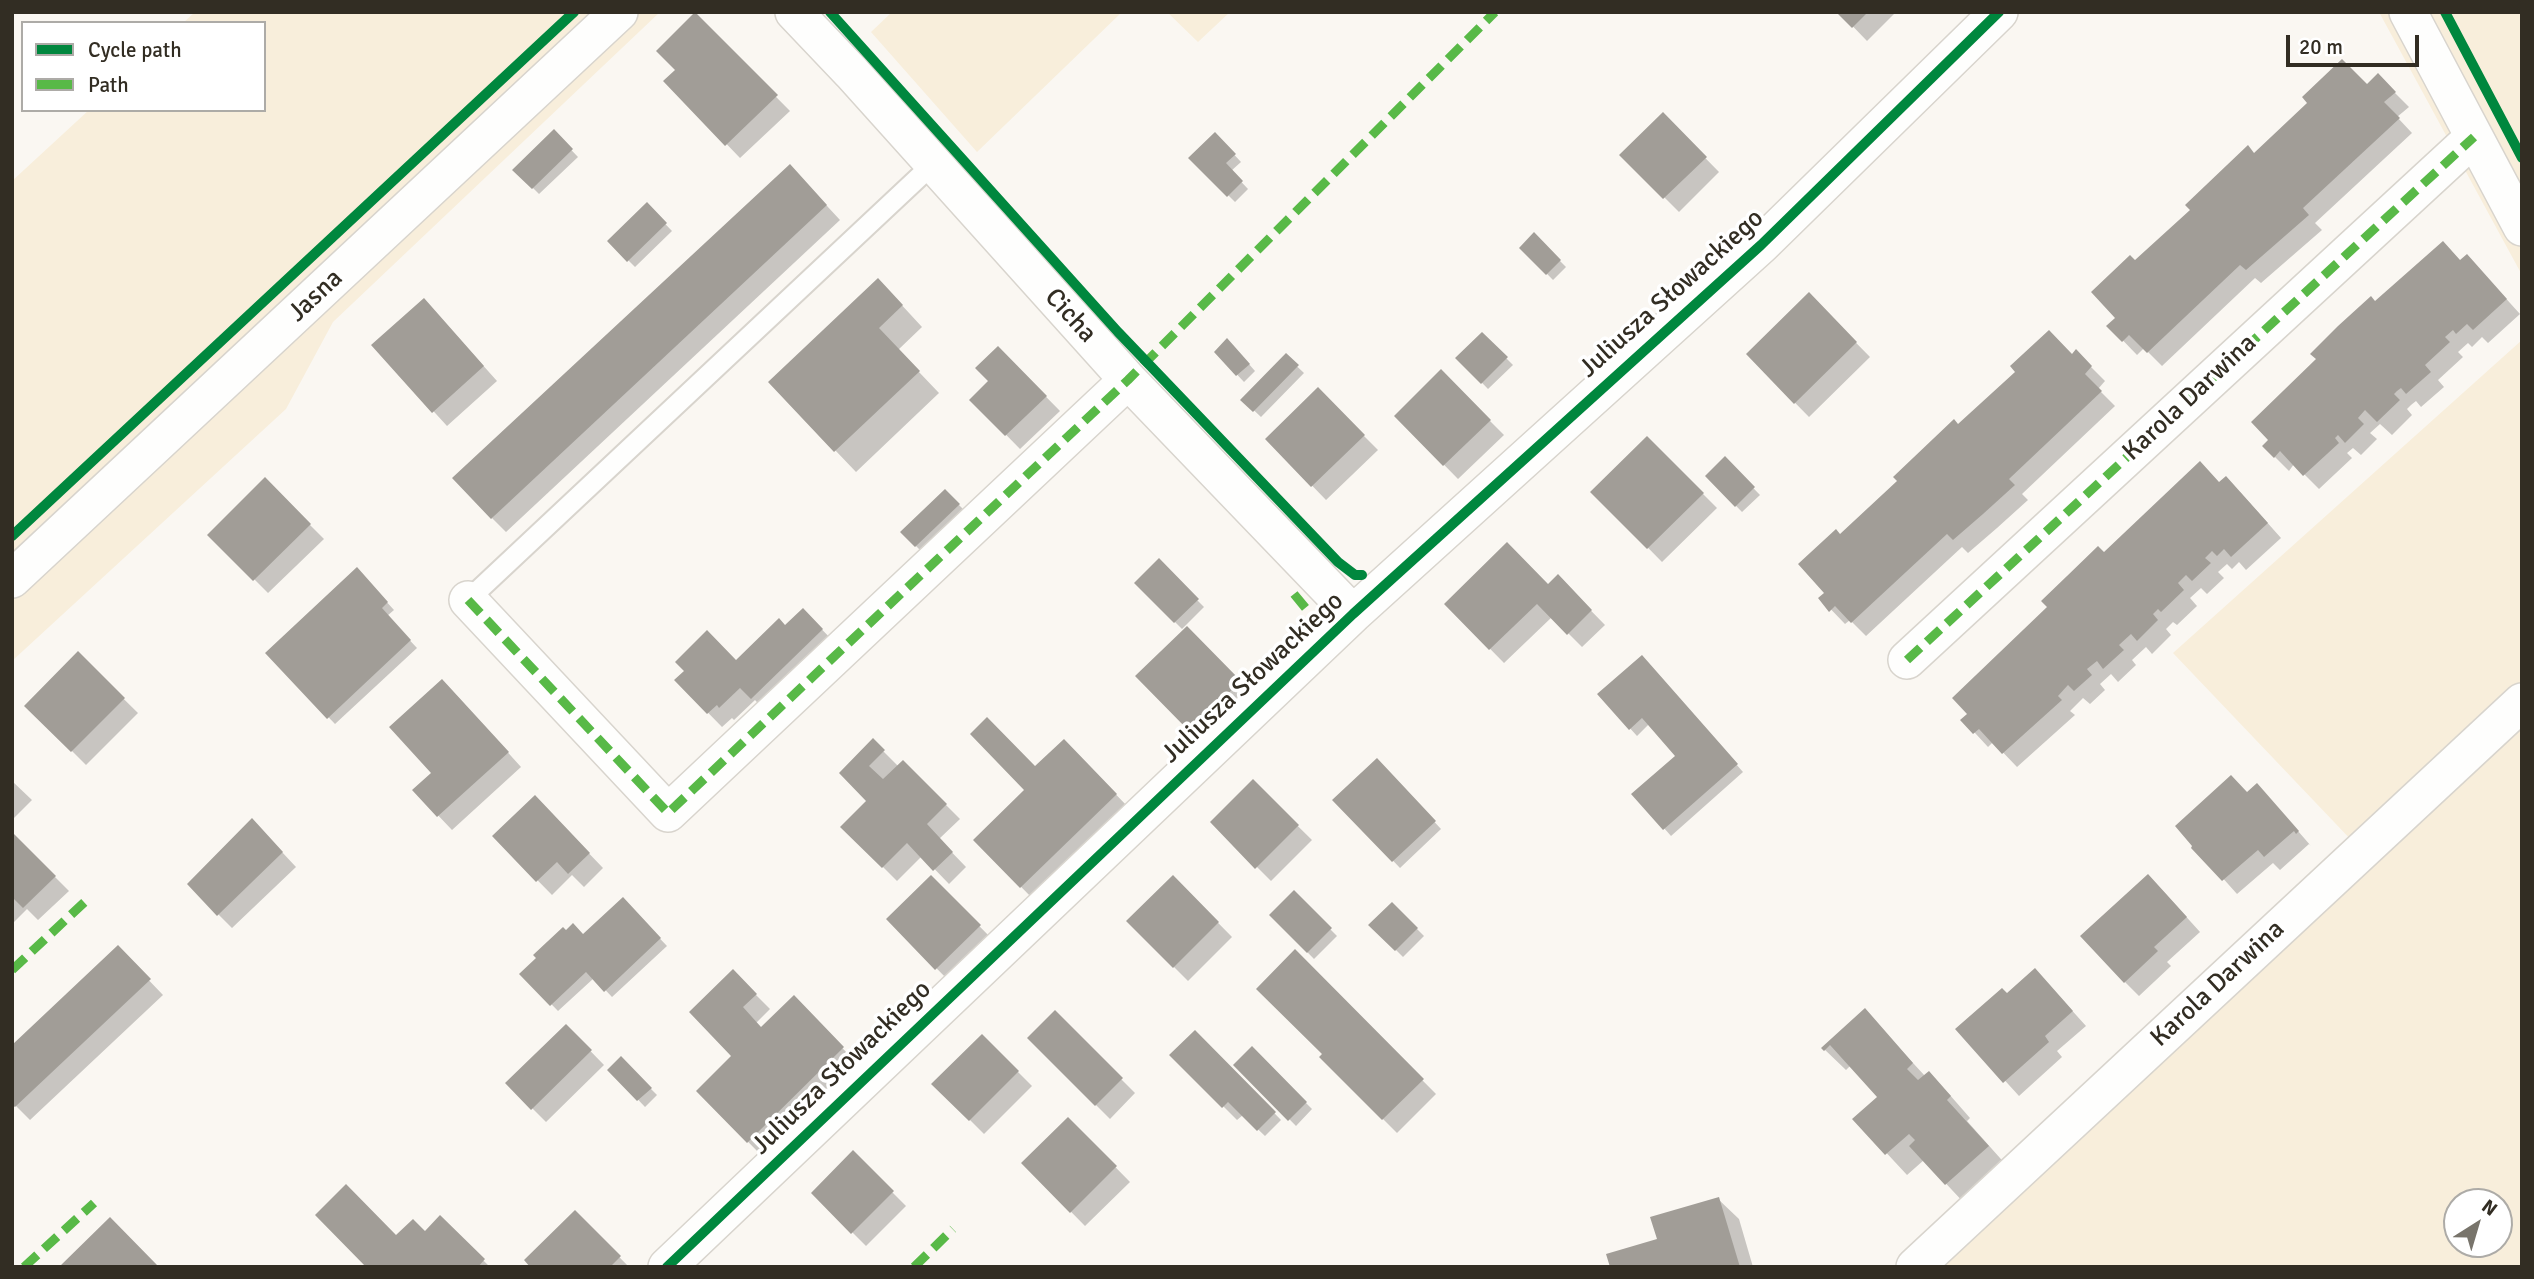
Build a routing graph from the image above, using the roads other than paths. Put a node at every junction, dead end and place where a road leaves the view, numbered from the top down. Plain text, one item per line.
1 (619, 12) edge
2 (794, 12) edge
3 (1999, 12) edge
4 (2408, 12) edge
5 (2474, 137) junction
6 (933, 164) junction
7 (2522, 227) edge
8 (1128, 380) junction
9 (12, 579) edge
10 (468, 600) joint
11 (1353, 614) junction
12 (1907, 660) dead end
13 (2522, 702) edge
14 (667, 1267) edge
15 (1915, 1267) edge

1 - 9 street, Jasna
2 - 6 street, Cicha
3 - 11 street, Juliusza Słowackiego
4 - 5 street
5 - 7 street
5 - 12 street, Karola Darwina
6 - 8 street, Cicha
6 - 10 lane
8 - 10 street
8 - 11 street, Cicha
11 - 14 street, Juliusza Słowackiego
13 - 15 street, Karola Darwina

